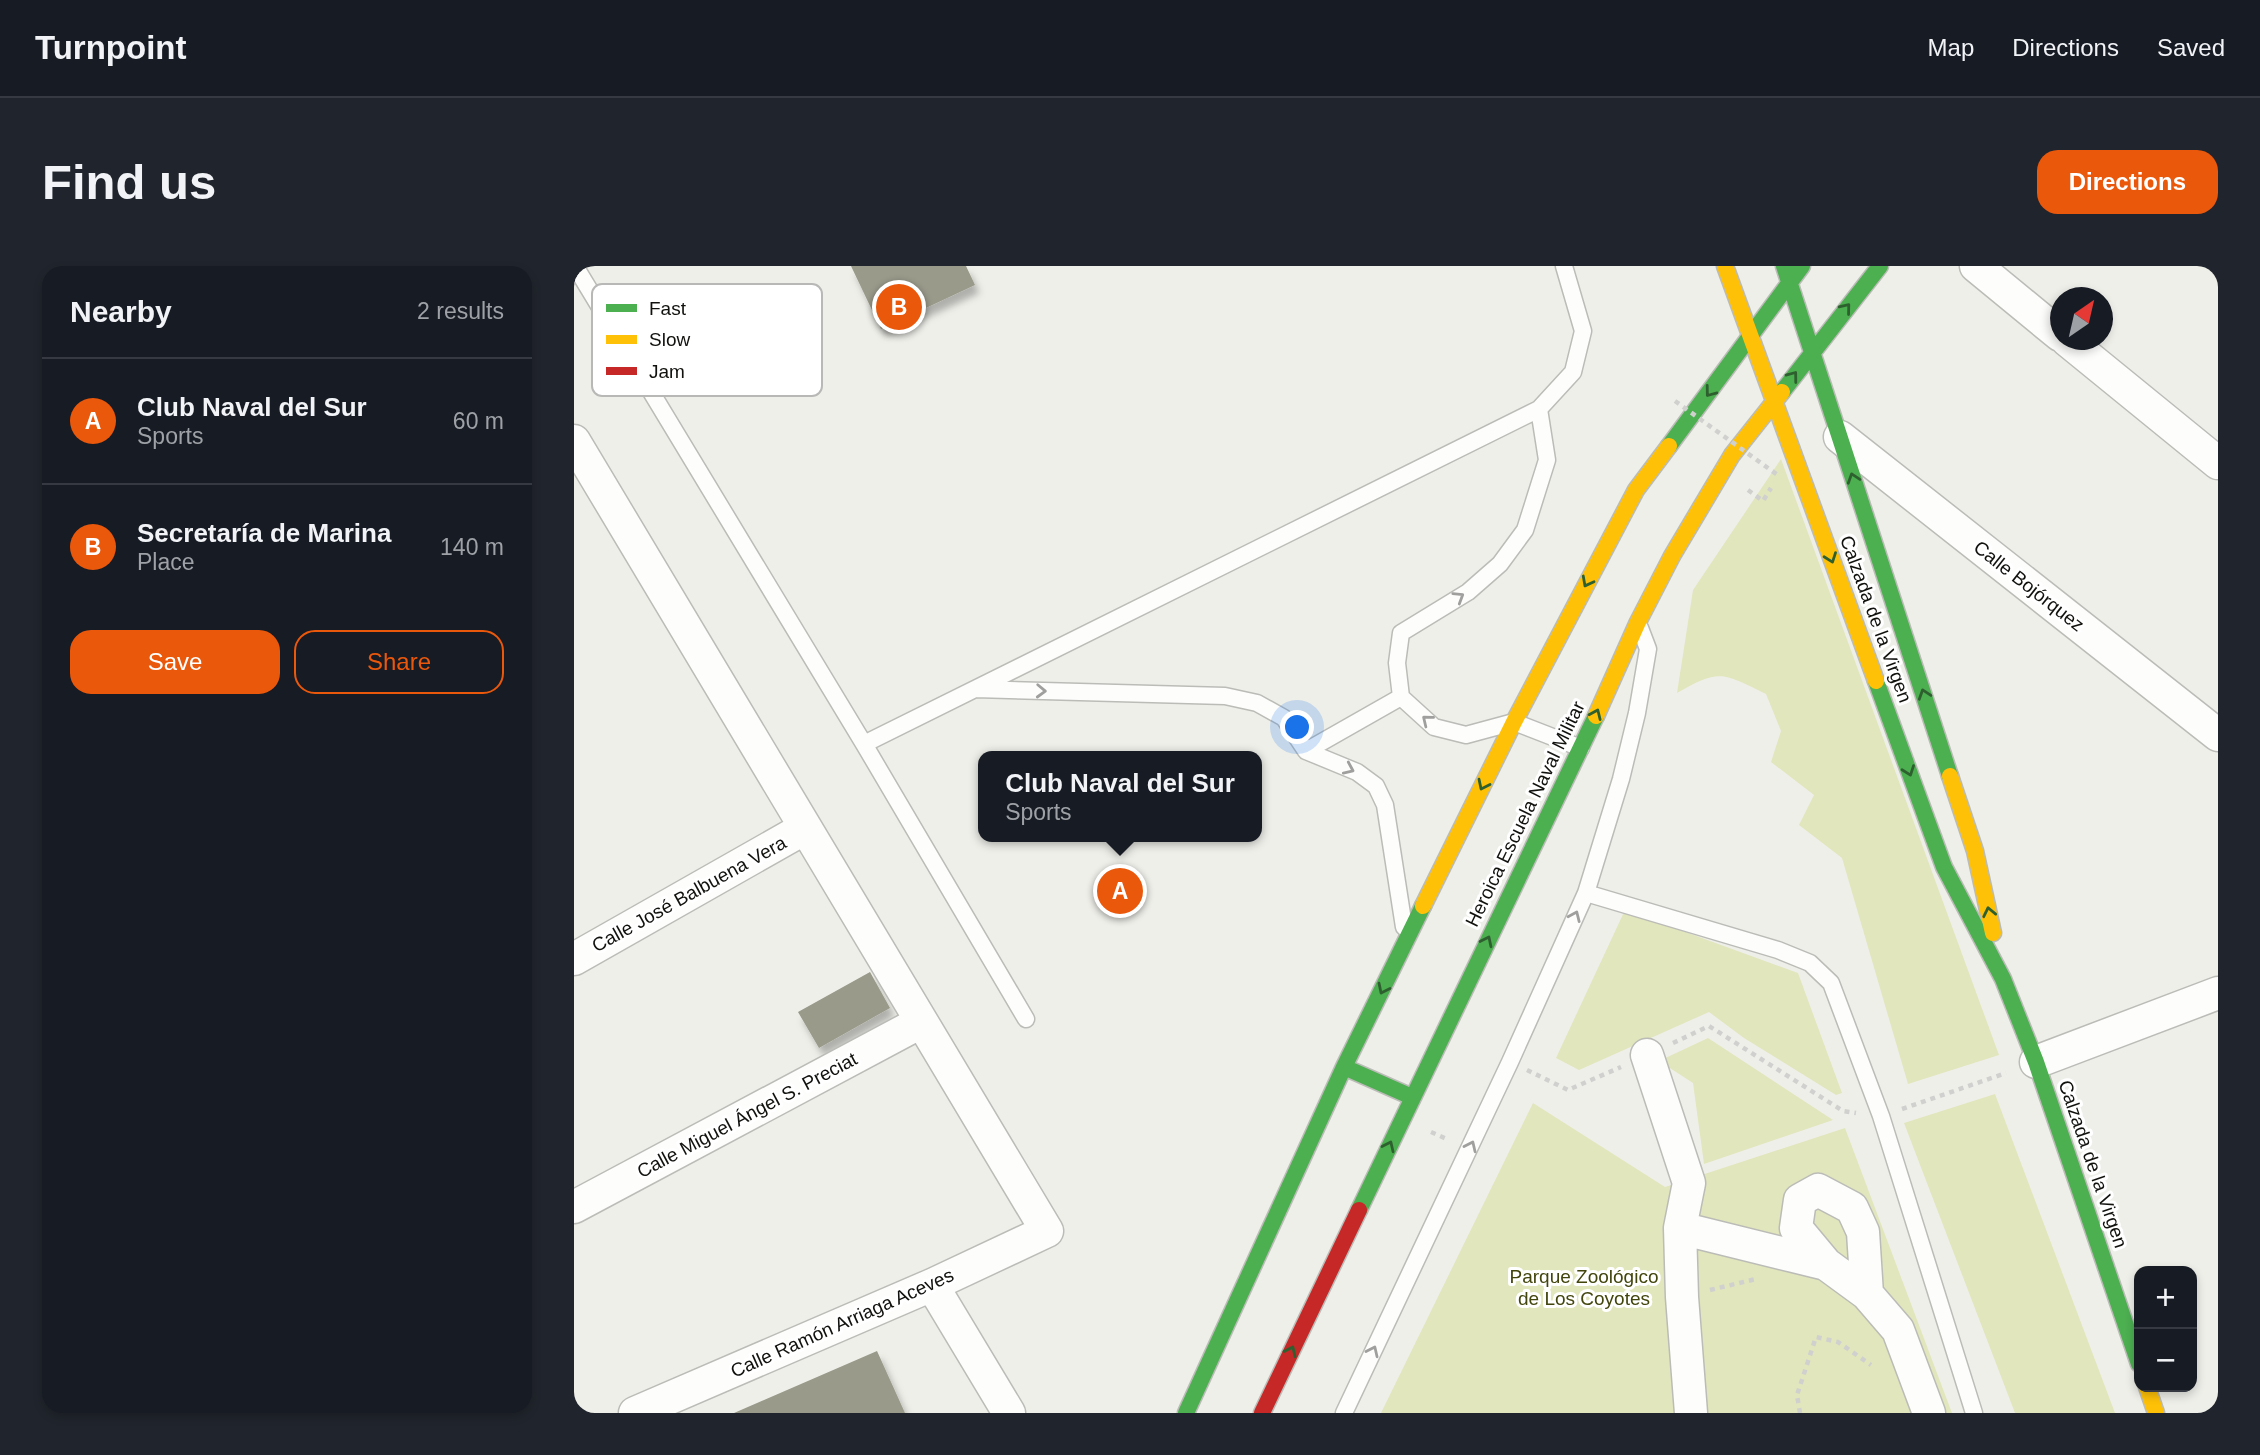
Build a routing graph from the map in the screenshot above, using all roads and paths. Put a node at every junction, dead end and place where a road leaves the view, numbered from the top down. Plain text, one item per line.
1 (575, 266) edge
2 (1564, 266) edge
3 (1725, 266) edge
4 (1802, 266) edge
5 (1880, 266) edge
6 (1976, 266) edge
7 (1787, 274) edge
8 (592, 294) edge
9 (2050, 327) edge
10 (1751, 337) junction
11 (2079, 350) edge
12 (1812, 351) junction
13 (654, 396) edge
14 (1675, 401) dead end
15 (1774, 401) junction
16 (1539, 409) junction
17 (1840, 438) junction
18 (578, 458) edge
19 (2218, 463) edge
20 (1779, 476) dead end
21 (1638, 622) junction
22 (973, 689) junction
23 (1401, 697) junction
24 (1514, 722) junction
25 (2218, 736) edge
26 (864, 744) junction
27 (1581, 748) junction
28 (1306, 751) junction
29 (805, 828) junction
30 (1586, 893) junction
31 (1406, 942) junction
32 (574, 959) edge
33 (2003, 979) junction
34 (2218, 993) edge
35 (1026, 1019) dead end
36 (921, 1022) junction
37 (1647, 1055) junction
38 (1510, 1062) junction
39 (2036, 1062) junction
40 (1344, 1067) junction
41 (1412, 1097) junction
42 (1881, 1116) junction
43 (574, 1207) edge
44 (1680, 1228) junction
45 (1826, 1264) junction
46 (1760, 1278) dead end
47 (932, 1285) junction
48 (1867, 1294) junction
49 (1682, 1297) junction
50 (2134, 1349) edge
51 (1871, 1365) dead end
52 (2149, 1392) edge
53 (635, 1413) edge
54 (1009, 1413) edge
55 (1186, 1413) edge
56 (1262, 1413) edge
57 (1344, 1413) edge
58 (1691, 1413) edge
59 (1800, 1413) edge
60 (1929, 1413) edge
61 (1975, 1413) edge
62 (2156, 1413) edge

1 - 8 lane
2 - 16 lane
3 - 10 main road, Calzada de la Virgen
4 - 7 main road
12 -> 5 main road, Heroica Escuela Naval Militar
6 - 9 street
7 - 10 main road
7 - 12 main road, Calzada de la Virgen
10 - 15 main road, Calzada de la Virgen
10 -> 24 main road
11 - 19 street
15 -> 12 main road, Heroica Escuela Naval Militar
12 - 17 main road, Calzada de la Virgen
13 - 26 lane
14 - 20 path, bridge
15 - 21 main road, Heroica Escuela Naval Militar
15 -> 33 main road, Calzada de la Virgen
16 - 22 lane
23 -> 16 lane
17 - 25 street, Calle Bojórquez
33 -> 17 main road, Calzada de la Virgen
18 - 29 street
27 -> 21 main road, Heroica Escuela Naval Militar
21 - 30 lane
22 - 26 lane
22 -> 28 lane
24 -> 23 lane
23 - 28 lane
24 - 27 lane
24 -> 31 main road
26 - 35 lane
41 -> 27 main road, Heroica Escuela Naval Militar
28 -> 31 lane
29 - 32 street, Calle José Balbuena Vera
29 - 36 street
38 -> 30 lane
30 - 42 lane
31 -> 40 main road
33 - 39 main road, Calzada de la Virgen
34 - 39 street
36 - 43 street, Calle Miguel Ángel S. Preciat
36 - 47 street, Calle Ramón Arriaga Aceves
37 - 38 path
37 - 42 path
37 - 44 street
57 -> 38 lane
39 - 42 path
39 - 50 main road, Calzada de la Virgen
40 - 41 main road
40 - 55 main road
56 -> 41 main road, Heroica Escuela Naval Militar
42 - 61 lane
44 - 45 street
44 - 49 street
45 - 48 street
45 - 48 street
46 - 49 path
47 - 53 street, Calle Ramón Arriaga Aceves
47 - 54 street
48 - 60 street
49 - 58 street
51 - 59 path
52 - 62 main road

